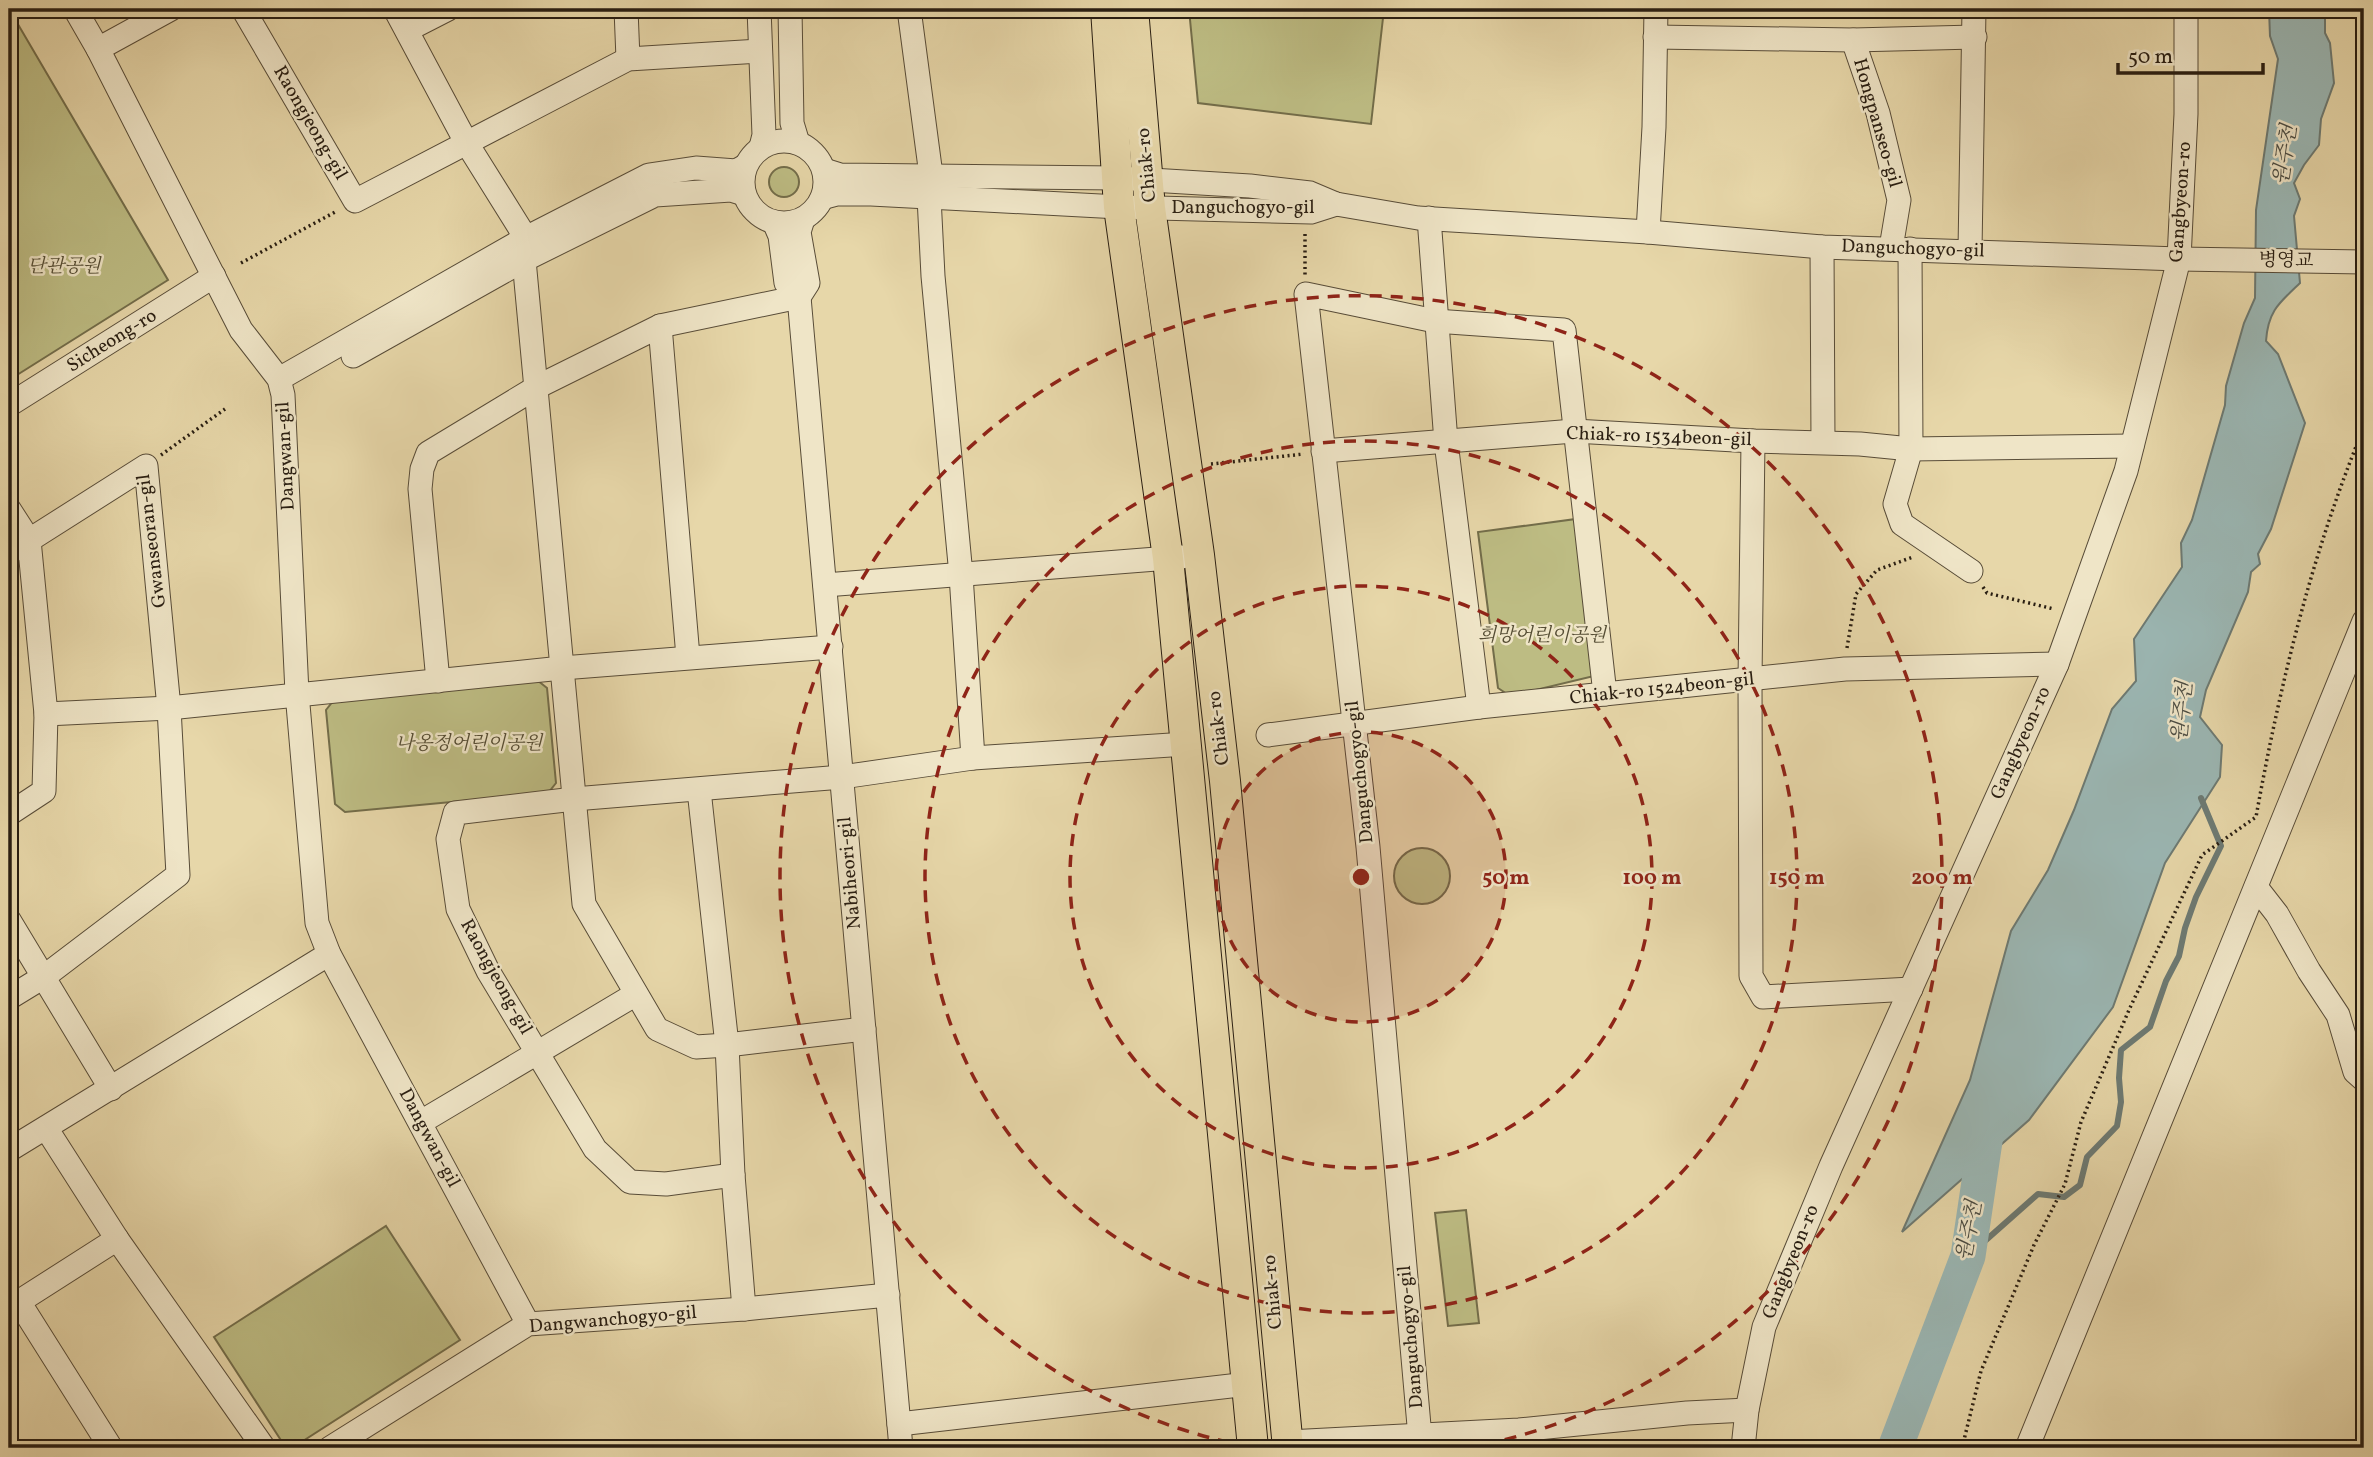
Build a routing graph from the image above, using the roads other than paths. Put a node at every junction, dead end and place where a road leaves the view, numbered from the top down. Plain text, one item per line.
1 (75, 9) edge
2 (170, 9) edge
3 (243, 9) edge
4 (395, 9) edge
5 (448, 9) edge
6 (625, 9) edge
7 (759, 9) edge
8 (790, 9) edge
9 (909, 9) edge
10 (1106, 9) edge
11 (1133, 9) edge
12 (1656, 9) edge
13 (1974, 9) edge
14 (2186, 9) edge
15 (407, 30) junction
16 (1655, 37) junction
17 (1975, 37) junction
18 (1853, 40) junction
19 (98, 49) junction
20 (760, 51) junction
21 (628, 59) junction
22 (466, 142) junction
23 (798, 143) junction
24 (761, 147) junction
25 (745, 166) junction
26 (824, 170) junction
27 (930, 186) junction
28 (1118, 193) junction
29 (744, 194) junction
30 (1149, 194) junction
31 (822, 198) junction
32 (1429, 218) junction
33 (803, 219) junction
34 (775, 222) junction
35 (1648, 232) junction
36 (1822, 247) junction
37 (1900, 248) junction
38 (525, 249) junction
39 (1970, 250) junction
40 (2179, 260) junction
41 (2207, 260) joint
42 (2364, 262) edge
43 (215, 276) junction
44 (799, 297) junction
45 (1435, 321) junction
46 (660, 326) junction
47 (281, 387) junction
48 (537, 387) junction
49 (9, 405) edge
50 (1574, 431) junction
51 (1753, 441) junction
52 (1446, 442) junction
53 (1823, 442) junction
54 (2132, 446) junction
55 (1911, 450) junction
56 (1323, 452) junction
57 (9, 509) edge
58 (29, 540) junction
59 (9, 553) edge
60 (1199, 555) junction
61 (1168, 558) junction
62 (1971, 571) dead end
63 (961, 575) junction
64 (825, 585) junction
65 (2364, 621) edge
66 (831, 648) junction
67 (688, 657) junction
68 (2057, 664) junction
69 (562, 668) junction
70 (1750, 680) junction
71 (438, 681) junction
72 (297, 693) junction
73 (1605, 694) junction
74 (1479, 707) junction
75 (169, 708) junction
76 (46, 715) junction
77 (1356, 724) junction
78 (1268, 735) dead end
79 (1186, 744) junction
80 (973, 758) junction
81 (842, 776) junction
82 (699, 790) junction
83 (574, 799) junction
84 (9, 814) edge
85 (2256, 887) junction
86 (9, 919) edge
87 (329, 954) junction
88 (45, 976) junction
89 (1911, 989) junction
90 (636, 993) junction
91 (9, 998) edge
92 (864, 1028) junction
93 (727, 1045) junction
94 (538, 1053) junction
95 (2364, 1080) edge
96 (111, 1088) junction
97 (421, 1122) junction
98 (46, 1128) junction
99 (9, 1150) edge
100 (733, 1175) junction
101 (117, 1239) junction
102 (888, 1295) junction
103 (14, 1305) edge
104 (744, 1309) junction
105 (528, 1325) junction
106 (1248, 1384) junction
107 (1747, 1410) junction
108 (899, 1424) junction
109 (1420, 1437) junction
110 (1519, 1439) edge
111 (1288, 1445) edge
112 (111, 1448) edge
113 (264, 1448) edge
114 (330, 1448) edge
115 (901, 1448) edge
116 (1253, 1448) edge
117 (1743, 1448) edge
118 (2027, 1448) edge

1 - 19 street, Dangwan-gil
2 - 19 street
3 - 22 street, Raongjeong-gil
4 - 15 street
5 - 15 street
6 - 21 street
7 - 20 street
8 - 23 street
9 - 27 street
10 - 28 main road, Chiak-ro
11 - 30 main road, Chiak-ro
12 - 16 street
13 - 17 street
14 - 40 street, Gangbyeon-ro
15 - 22 street
16 - 18 street, Hongpanseo-gil
16 - 35 street
17 - 18 street, Hongpanseo-gil
17 - 39 street
18 - 37 street, Hongpanseo-gil
19 - 43 street, Dangwan-gil
20 - 21 street, Raongjeong-gil
20 - 24 street
21 - 22 street, Raongjeong-gil
22 - 38 street
23 - 24 street
23 - 26 street
24 - 25 street
25 - 29 street
25 - 38 street
26 - 27 street, Chiak-ro
26 - 31 street
27 - 28 street, Chiak-ro
27 - 31 street, Chiak-ro
27 - 63 street
28 - 30 street, Danguchogyo-gil
28 - 61 main road, Chiak-ro
29 - 34 street
29 - 38 street
30 - 32 street, Danguchogyo-gil
30 - 60 main road, Chiak-ro
31 - 33 street
32 - 35 street, Danguchogyo-gil
32 - 45 street
33 - 34 street
33 - 44 street
34 - 44 street
35 - 36 street, Danguchogyo-gil
36 - 37 street, Danguchogyo-gil
36 - 53 street
37 - 39 street, Danguchogyo-gil
37 - 55 street, Hongpanseo-gil
38 - 47 street
38 - 48 street
39 - 40 street, Danguchogyo-gil
40 - 41 street, Danguchogyo-gil
40 - 54 street, Gangbyeon-ro
41 - 42 street, 병영교
43 - 47 street, Dangwan-gil
43 - 49 street, Sicheong-ro
44 - 46 street
44 - 64 street, Nabiheori-gil
45 - 50 street
45 - 52 street
45 - 56 street, Danguchogyo-gil
46 - 48 street
46 - 67 street
47 - 72 street, Dangwan-gil
48 - 69 street
48 - 71 street
50 - 51 street, Chiak-ro 1534beon-gil
50 - 52 street, Chiak-ro 1534beon-gil
50 - 73 street
51 - 53 street, Chiak-ro 1534beon-gil
51 - 70 street
52 - 56 street, Chiak-ro 1534beon-gil
52 - 74 street
53 - 55 street, Chiak-ro 1534beon-gil
54 - 55 street, Chiak-ro 1534beon-gil
54 - 68 street, Gangbyeon-ro
55 - 62 street, Hongpanseo-gil
56 - 77 street, Danguchogyo-gil
57 - 58 street
58 - 59 street, Gwanseoran-gil
58 - 75 street, Gwanseoran-gil
58 - 76 street
60 - 61 street
60 - 111 main road, Chiak-ro
61 - 63 street
61 - 79 main road, Chiak-ro
63 - 64 street
63 - 80 street
64 - 66 street, Nabiheori-gil
65 - 85 street
66 - 67 street
66 - 81 street, Nabiheori-gil
67 - 69 street
68 - 70 street, Chiak-ro 1524beon-gil
68 - 89 street, Gangbyeon-ro
69 - 71 street
69 - 83 street
70 - 73 street, Chiak-ro 1524beon-gil
70 - 89 street
71 - 72 street
72 - 75 street
72 - 87 street, Dangwan-gil
73 - 74 street, Chiak-ro 1524beon-gil
74 - 77 street, Chiak-ro 1524beon-gil
75 - 76 street
75 - 88 street, Gwanseoran-gil
76 - 84 street
77 - 78 street, Chiak-ro 1524beon-gil
77 - 109 street, Danguchogyo-gil
79 - 80 street, Chiak-ro
79 - 106 main road, Chiak-ro
80 - 81 street, Chiak-ro
81 - 82 street, Raongjeong-gil
81 - 92 street, Nabiheori-gil
82 - 83 street, Raongjeong-gil
82 - 93 street
83 - 90 street
83 - 94 street, Raongjeong-gil
85 - 95 street
85 - 118 street
86 - 88 street
87 - 96 street
87 - 97 street, Dangwan-gil
88 - 91 street, Gwanseoran-gil
88 - 96 street
89 - 107 street, Gangbyeon-ro
90 - 93 street
90 - 94 street, Raongjeong-gil
92 - 93 street
92 - 102 street, Nabiheori-gil
93 - 100 street
94 - 97 street, Raongjeong-gil
94 - 100 street, Raongjeong-gil
96 - 98 street
97 - 105 street, Dangwan-gil
98 - 99 street
98 - 101 street
100 - 104 street
101 - 103 street
101 - 113 street
102 - 104 street, Dangwanchogyo-gil
102 - 108 street, Nabiheori-gil
103 - 112 street
104 - 105 street, Dangwanchogyo-gil
105 - 114 street, Dangwanchogyo-gil
106 - 108 street
106 - 116 main road, Chiak-ro
107 - 110 street
107 - 117 street, Gangbyeon-ro
108 - 115 street, Nabiheori-gil
109 - 110 street
109 - 111 street

